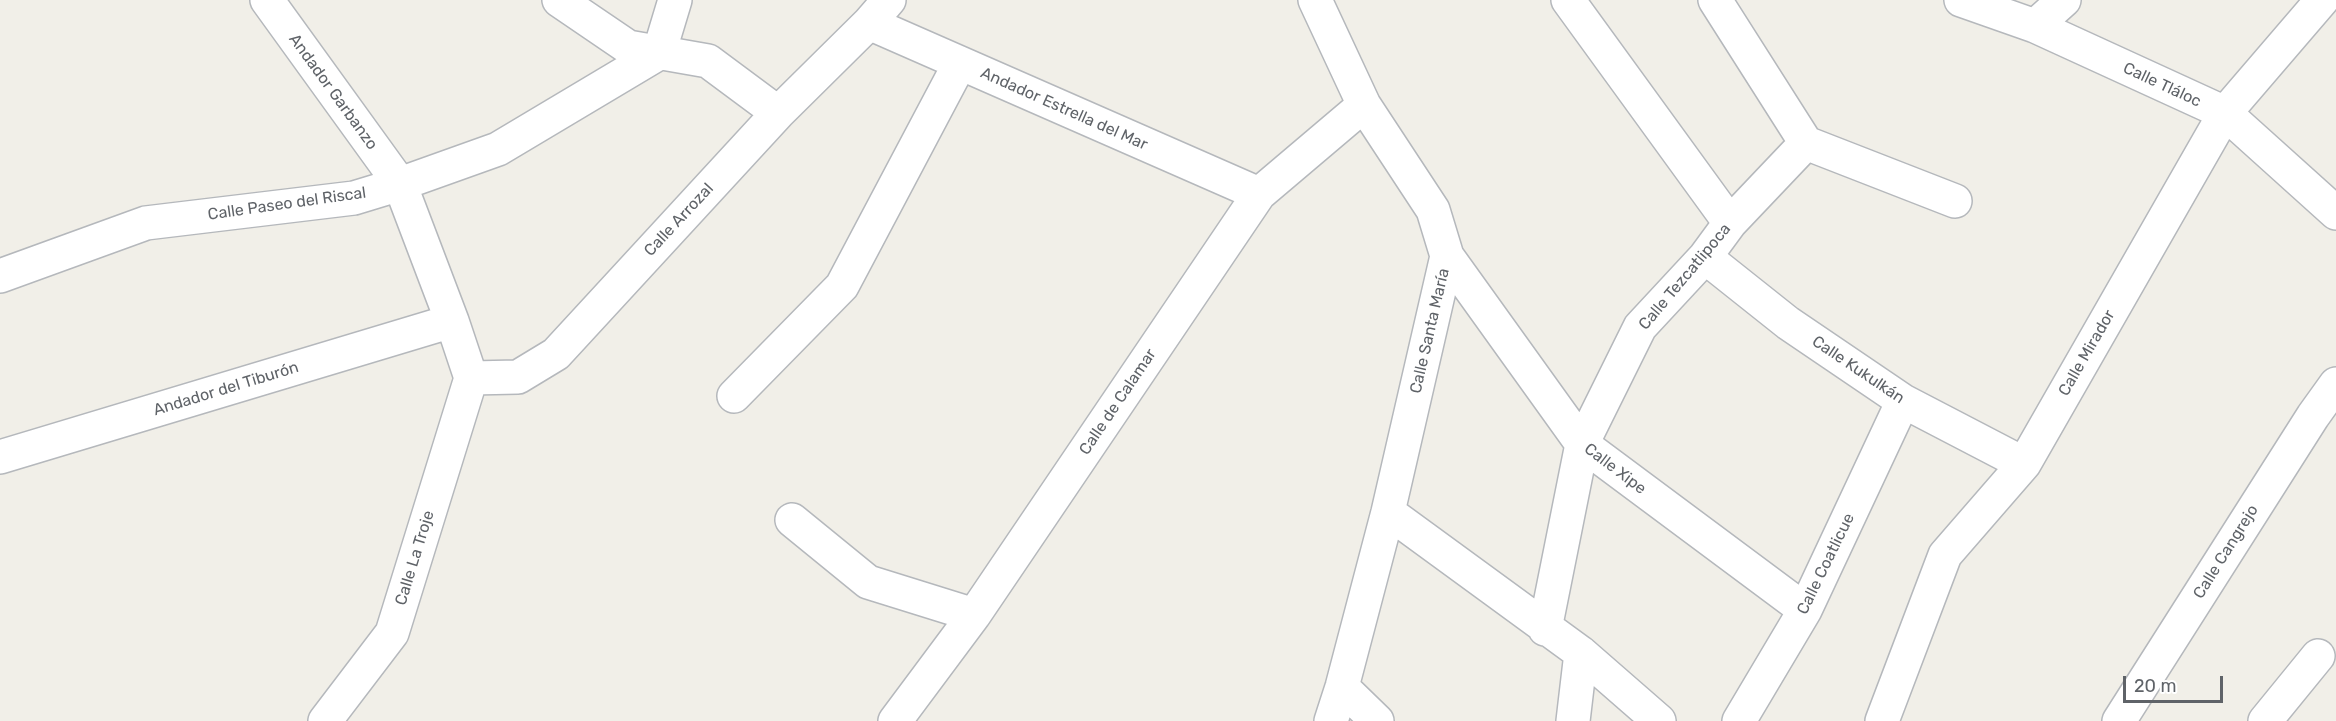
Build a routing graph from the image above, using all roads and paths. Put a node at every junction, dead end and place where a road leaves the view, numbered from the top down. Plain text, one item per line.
1 (267, 0) edge
2 (559, 0) edge
3 (675, 0) edge
4 (1316, 0) edge
5 (1568, 0) edge
6 (1715, 0) edge
7 (1961, 0) edge
8 (2064, 0) edge
9 (2322, 0) edge
10 (879, 12) edge
11 (2035, 26) junction
12 (659, 53) junction
13 (960, 63) junction
14 (1364, 105) junction
15 (778, 113) junction
16 (2225, 113) junction
17 (1806, 142) junction
18 (400, 184) junction
19 (1260, 194) junction
20 (1955, 201) dead end
21 (2336, 213) edge
22 (1730, 223) junction
23 (1447, 256) junction
24 (1705, 256) junction
25 (0, 276) edge
26 (452, 321) junction
27 (471, 378) junction
28 (2336, 384) edge
29 (734, 396) dead end
30 (1903, 401) junction
31 (1582, 444) junction
32 (0, 457) edge
33 (2024, 464) junction
34 (1388, 512) junction
35 (792, 520) dead end
36 (1805, 610) junction
37 (974, 615) junction
38 (1545, 629) junction
39 (1581, 654) junction
40 (2318, 656) dead end
41 (1342, 687) junction
42 (325, 721) edge
43 (895, 721) edge
44 (1331, 721) edge
45 (1377, 721) edge
46 (1573, 721) edge
47 (1659, 721) edge
48 (1739, 721) edge
49 (1882, 721) edge
50 (2119, 721) edge
51 (2265, 721) edge

1 - 18 street, Andador Garbanzo
2 - 12 street
3 - 12 street
4 - 14 street, Calle Santa María
5 - 22 street
6 - 17 street
7 - 11 street, Calle Tláloc
8 - 11 street
9 - 16 street, Calle Mirador
10 - 13 street, Andador Estrella del Mar
10 - 15 street, Calle Arrozal
11 - 16 street, Calle Tláloc
12 - 15 street
12 - 18 street, Calle Paseo del Riscal
13 - 19 street, Andador Estrella del Mar
13 - 29 street
14 - 19 street, Calle de Calamar
14 - 23 street, Calle Santa María
15 - 27 street, Calle Arrozal
16 - 21 street, Calle Tláloc
16 - 33 street, Calle Mirador
17 - 20 street
17 - 22 street, Calle Tezcatlipoca
18 - 25 street, Calle Paseo del Riscal
18 - 26 street, Andador Garbanzo
19 - 37 street, Calle de Calamar
22 - 24 street, Calle Tezcatlipoca
23 - 31 street, Calle Xipe
23 - 34 street, Calle Santa María
24 - 30 street, Calle Kukulkán
24 - 31 street, Calle Tezcatlipoca
26 - 27 street, Andador Garbanzo
26 - 32 street, Andador del Tiburón
27 - 42 street, Calle La Troje
28 - 50 street, Calle Cangrejo
30 - 33 street, Calle Kukulkán
30 - 36 street, Calle Coatlicue
31 - 36 street, Calle Xipe
31 - 38 street, Calle Tezcatlipoca
33 - 49 street, Calle Mirador
34 - 38 street
34 - 41 street, Calle Santa María
35 - 37 street
36 - 48 street, Calle Coatlicue
37 - 43 street, Calle de Calamar
38 - 39 street
39 - 46 street
39 - 47 street
40 - 51 street
41 - 44 street, Calle Santa María
41 - 45 street

